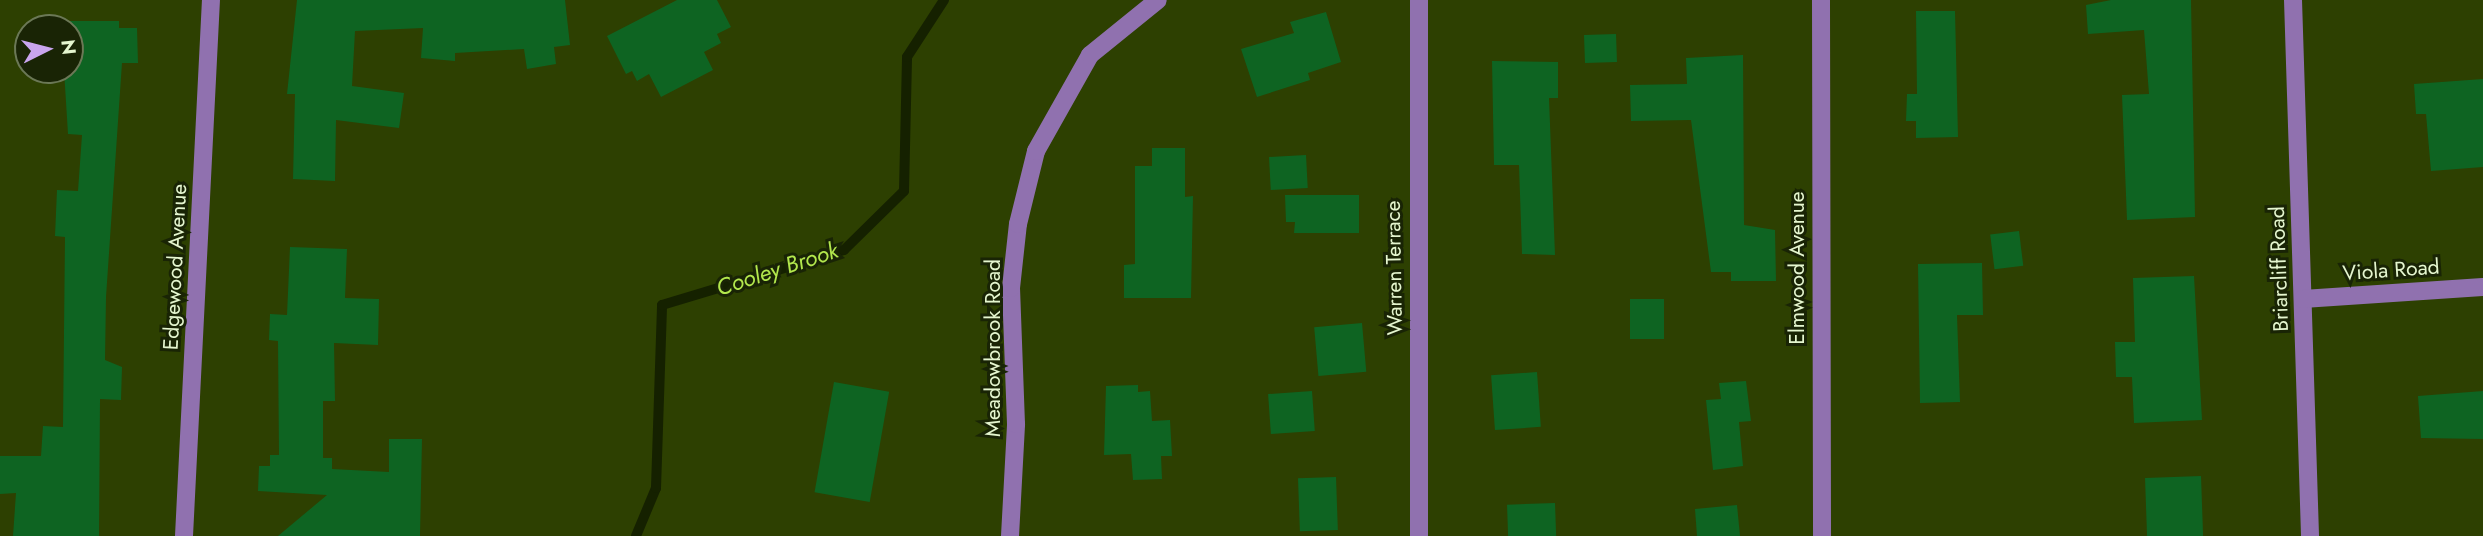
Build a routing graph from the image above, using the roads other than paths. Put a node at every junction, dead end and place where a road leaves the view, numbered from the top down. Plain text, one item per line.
1 (211, 0) edge
2 (1158, 0) edge
3 (1419, 0) edge
4 (1821, 0) edge
5 (2293, 0) edge
6 (2483, 287) edge
7 (2303, 299) junction
8 (184, 536) edge
9 (1010, 536) edge
10 (1419, 536) edge
11 (1822, 536) edge
12 (2310, 536) edge

1 - 8 street, Edgewood Avenue
2 - 9 street, Meadowbrook Road
3 - 10 street, Warren Terrace
4 - 11 street, Elmwood Avenue
5 - 7 street, Briarcliff Road
6 - 7 street, Viola Road
7 - 12 street, Briarcliff Road

